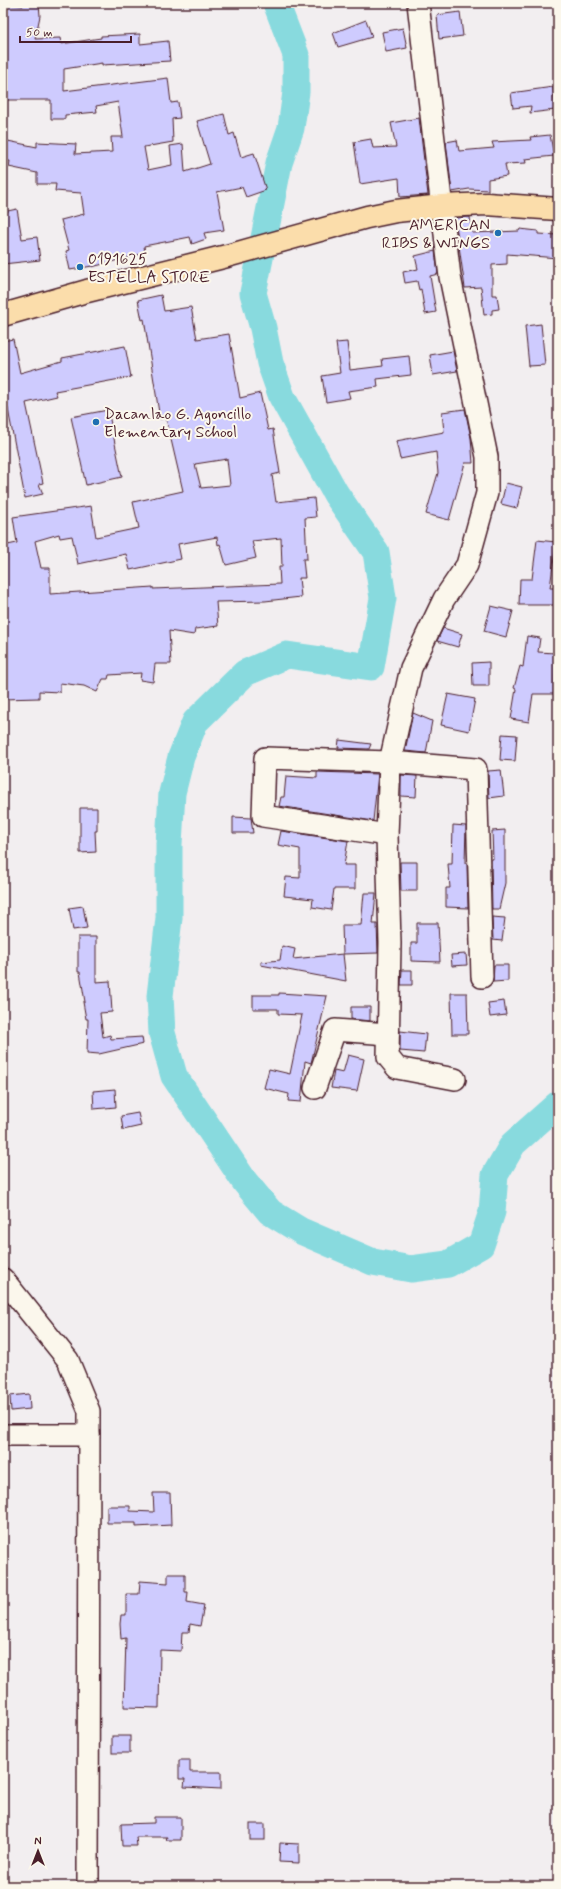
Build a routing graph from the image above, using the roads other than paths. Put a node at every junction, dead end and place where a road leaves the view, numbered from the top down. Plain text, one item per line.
1 (418, 3) edge
2 (442, 206) junction
3 (558, 209) edge
4 (3, 315) edge
5 (390, 762) junction
6 (387, 835) junction
7 (482, 977) dead end
8 (388, 1034) junction
9 (455, 1079) dead end
10 (315, 1088) dead end
11 (3, 1279) edge
12 (3, 1435) edge
13 (89, 1435) junction
14 (88, 1886) edge

1 - 2 street
2 - 3 main road
2 - 4 main road
2 - 5 street
5 - 6 street
5 - 6 street
5 - 7 street
6 - 8 street
8 - 9 street
8 - 10 street
11 - 13 street
12 - 13 street
13 - 14 street

